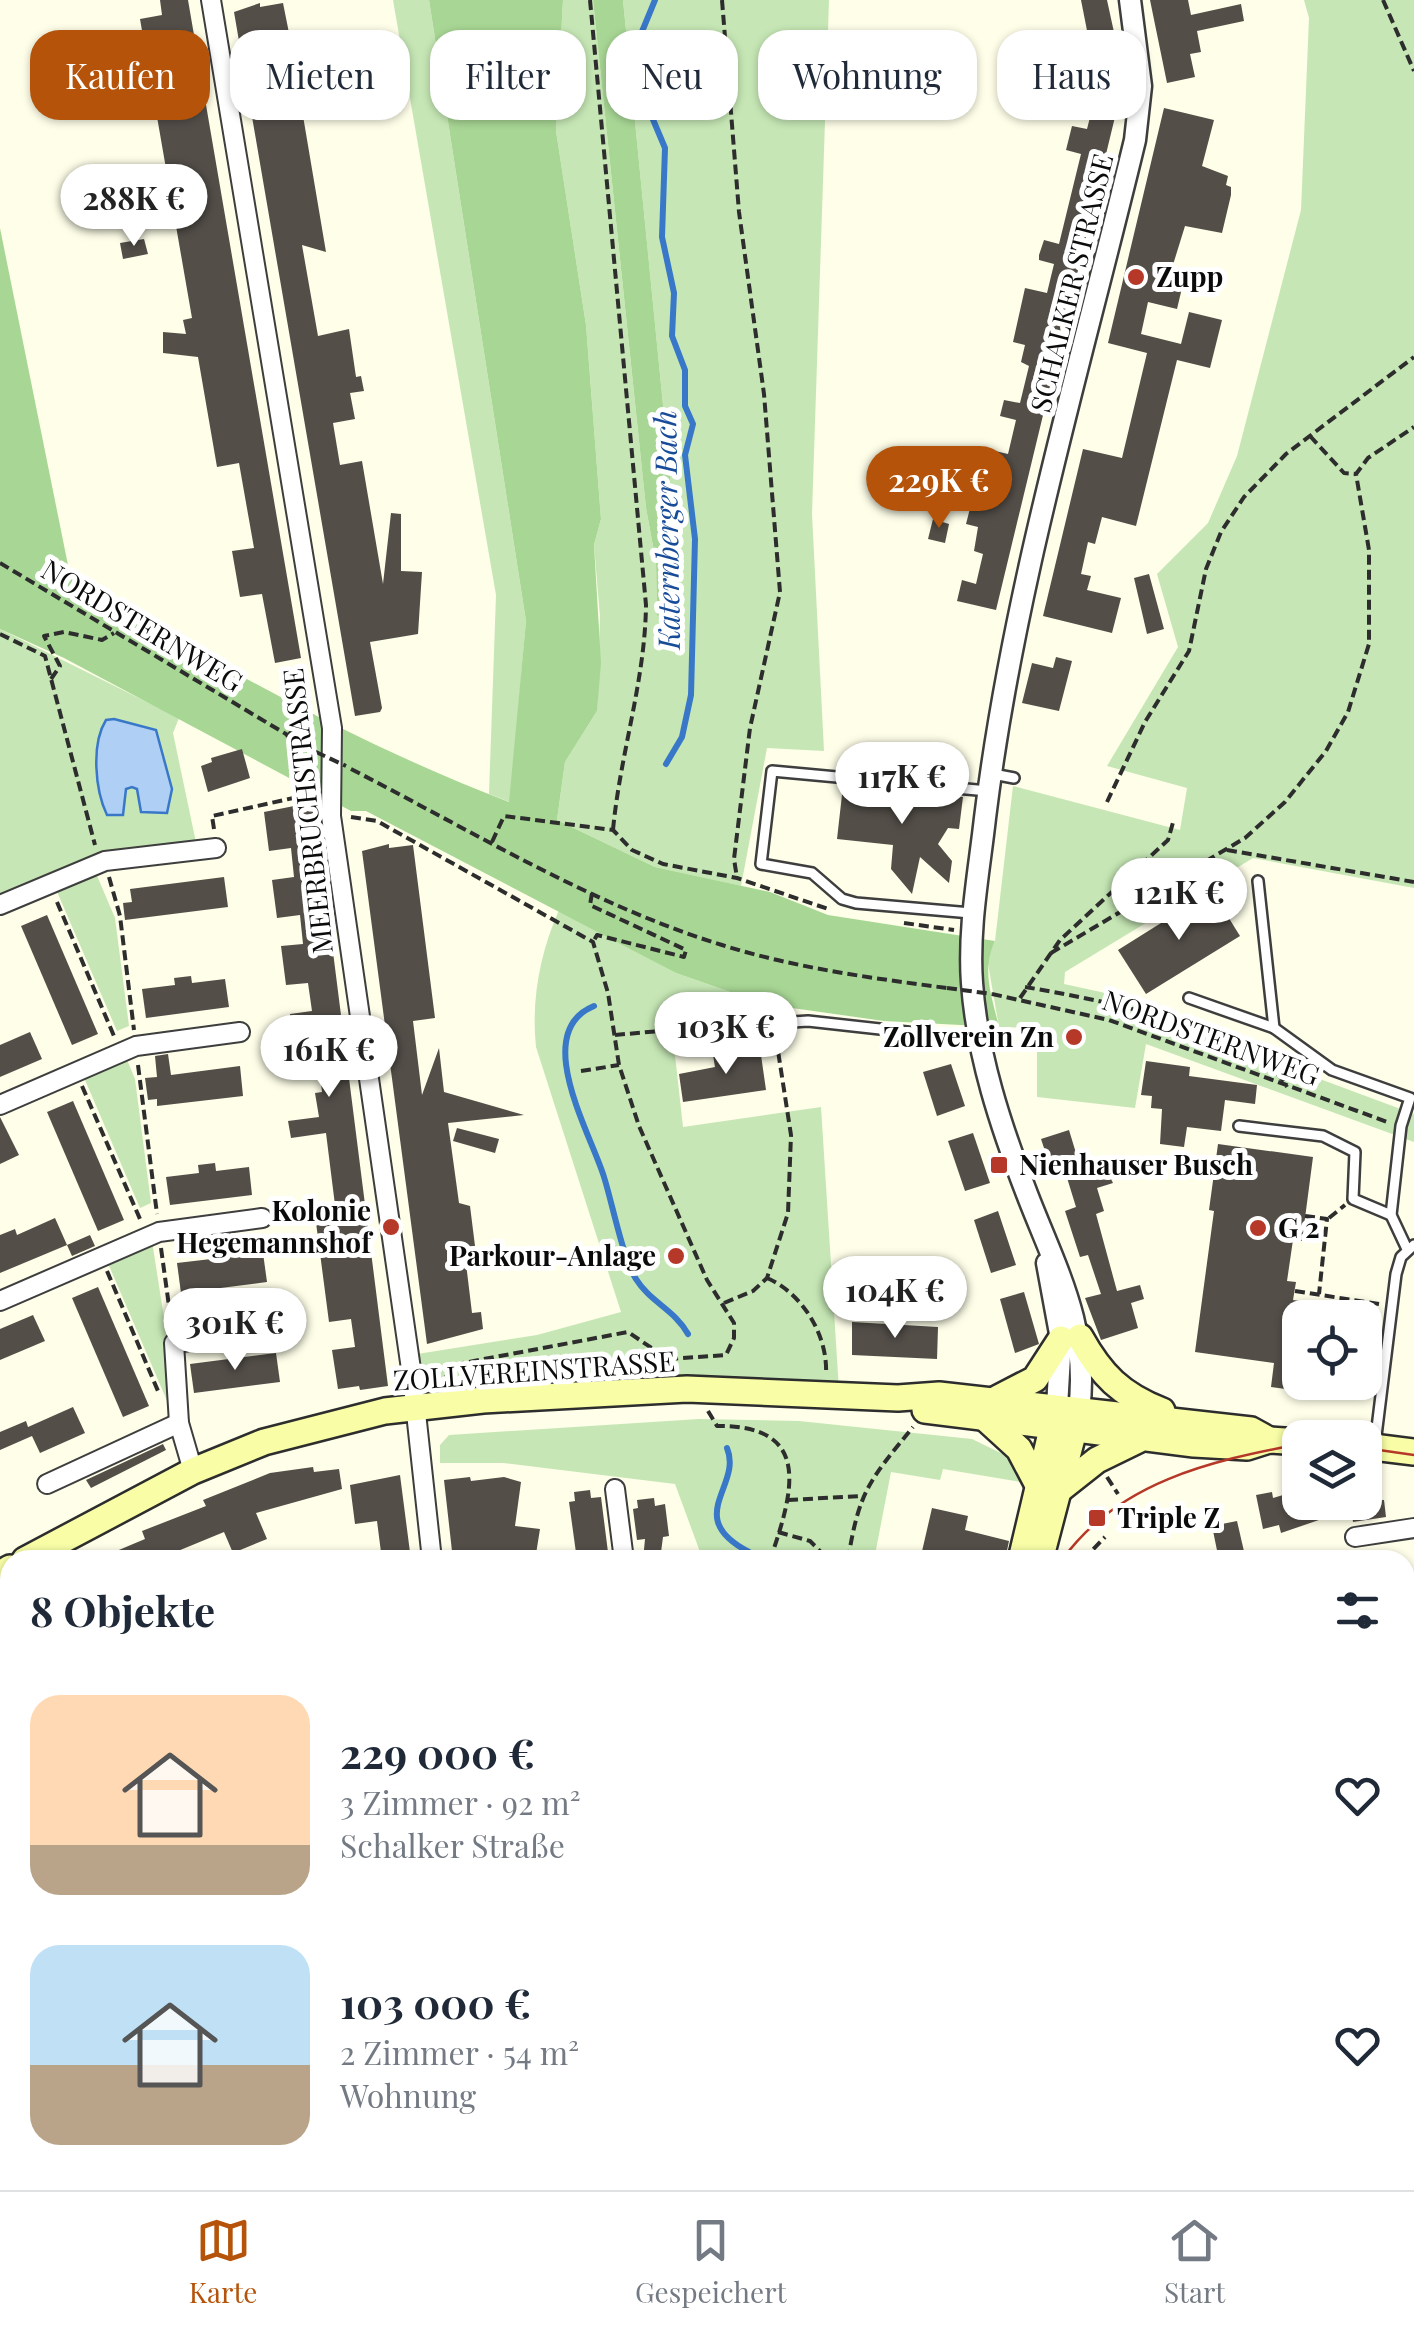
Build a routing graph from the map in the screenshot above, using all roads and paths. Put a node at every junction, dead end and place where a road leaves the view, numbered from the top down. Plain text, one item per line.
1 (211, 0) edge
2 (590, 0) edge
3 (722, 0) edge
4 (1130, 0) edge
5 (1384, 0) edge
6 (1414, 71) edge
7 (1414, 357) edge
8 (1414, 428) edge
9 (1310, 436) junction
10 (1356, 474) junction
11 (0, 563) edge
12 (114, 632) junction
13 (0, 634) edge
14 (51, 679) junction
15 (327, 699) junction
16 (286, 737) junction
17 (1014, 778) dead end
18 (989, 782) junction
19 (329, 786) junction
20 (1107, 802) dead end
21 (331, 816) junction
22 (1174, 819) dead end
23 (612, 830) junction
24 (492, 842) junction
25 (216, 848) joint
26 (1227, 850) junction
27 (102, 862) junction
28 (1258, 881) dead end
29 (1414, 882) edge
30 (49, 884) junction
31 (592, 893) junction
32 (0, 905) edge
33 (974, 914) junction
34 (593, 942) junction
35 (1051, 954) junction
36 (1025, 987) junction
37 (1189, 998) dead end
38 (1020, 999) junction
39 (774, 1022) junction
40 (1274, 1028) junction
41 (674, 1030) joint
42 (240, 1032) dead end
43 (615, 1035) junction
44 (979, 1040) junction
45 (129, 1050) junction
46 (619, 1065) junction
47 (581, 1071) dead end
48 (78, 1072) junction
49 (1288, 1087) junction
50 (1412, 1095) edge
51 (0, 1105) edge
52 (1239, 1126) dead end
53 (1400, 1126) junction
54 (1353, 1200) junction
55 (1305, 1216) dead end
56 (1391, 1216) junction
57 (262, 1218) dead end
58 (1327, 1219) junction
59 (153, 1234) junction
60 (1411, 1247) edge
61 (102, 1258) junction
62 (767, 1278) junction
63 (1294, 1290) dead end
64 (1319, 1294) junction
65 (0, 1302) edge
66 (724, 1303) junction
67 (1392, 1306) junction
68 (271, 1331) dead end
69 (1070, 1338) junction
70 (174, 1342) junction
71 (708, 1389) junction
72 (826, 1393) junction
73 (160, 1394) dead end
74 (898, 1398) junction
75 (427, 1405) junction
76 (989, 1409) junction
77 (922, 1410) junction
78 (1066, 1418) junction
79 (1374, 1420) edge
80 (179, 1423) junction
81 (1194, 1423) junction
82 (1140, 1439) junction
83 (1268, 1440) junction
84 (1282, 1441) edge
85 (1382, 1448) edge
86 (1414, 1452) edge
87 (193, 1471) junction
88 (47, 1484) dead end
89 (1048, 1488) junction
90 (615, 1489) dead end
91 (861, 1496) junction
92 (788, 1500) junction
93 (1414, 1528) edge
94 (778, 1532) junction
95 (1105, 1537) dead end
96 (1355, 1537) dead end
97 (44, 1550) edge
98 (432, 1550) edge
99 (623, 1550) edge
100 (773, 1550) edge
101 (819, 1550) edge
102 (850, 1550) edge
103 (1025, 1550) edge
104 (1041, 1550) edge
105 (1093, 1550) edge

1 - 15 street, MEERBRUCHSTRASSE
2 - 23 path
3 - 23 path
4 - 18 street, SCHALKER STRASSE
5 - 6 path
7 - 9 path
8 - 10 path
9 - 10 path
9 - 20 path
10 - 26 path
11 - 12 path, NORDSTERNWEG
12 - 14 path
12 - 16 path, NORDSTERNWEG
13 - 14 path
14 - 27 path
15 - 16 path
15 - 19 street, MEERBRUCHSTRASSE
16 - 24 path, NORDSTERNWEG, bridge
17 - 18 lane
18 - 33 street, SCHALKER STRASSE
18 - 33 lane
19 - 21 street, MEERBRUCHSTRASSE
19 - 25 path
21 - 34 path
21 - 75 street, MEERBRUCHSTRASSE
22 - 35 path
23 - 24 path
24 - 31 path, NORDSTERNWEG
25 - 27 street
26 - 29 path
26 - 35 path
27 - 30 street
27 - 45 path
28 - 40 lane
30 - 32 street
30 - 45 path
31 - 34 path
31 - 38 path, NORDSTERNWEG, bridge
33 - 44 street, SCHALKER STRASSE
34 - 43 path
35 - 36 path
36 - 38 path
36 - 49 path
37 - 40 lane
38 - 49 path, NORDSTERNWEG
39 - 41 lane
39 - 44 lane
39 - 62 path
40 - 50 lane
41 - 43 path
42 - 45 street
43 - 46 path
44 - 69 street, SCHALKER STRASSE
45 - 48 street
45 - 59 path
46 - 47 path
46 - 66 path
48 - 51 street
48 - 59 path
49 - 53 path, NORDSTERNWEG
50 - 53 lane
52 - 54 lane
53 - 56 lane
54 - 56 lane
54 - 58 path
55 - 58 path
56 - 60 lane
57 - 59 street
58 - 64 path
59 - 61 street
59 - 70 path
60 - 67 lane
61 - 65 street
61 - 73 path
62 - 66 path
62 - 72 path
63 - 64 path
64 - 67 path
66 - 75 path
67 - 79 lane
68 - 70 street
69 - 76 main road
69 - 78 street, SCHALKER STRASSE
69 - 81 main road
70 - 80 street
71 - 72 main road, ZOLLVEREINSTRASSE
71 - 75 main road, ZOLLVEREINSTRASSE
71 - 92 path
72 - 74 main road, ZOLLVEREINSTRASSE
74 - 76 main road, ZOLLVEREINSTRASSE
74 - 77 main road, ZOLLVEREINSTRASSE
75 - 87 main road, ZOLLVEREINSTRASSE
75 - 98 street, MEERBRUCHSTRASSE
76 - 77 main road, ZOLLVEREINSTRASSE
76 - 78 main road, ZOLLVEREINSTRASSE
76 - 89 main road
77 - 91 path
78 - 81 main road
78 - 82 main road
78 - 89 main road
80 - 87 street
80 - 88 street
81 - 83 main road
82 - 83 main road
82 - 89 main road
83 - 84 main road
85 - 86 main road
87 - 97 main road, ZOLLVEREINSTRASSE
89 - 103 main road
89 - 104 main road
90 - 99 street
91 - 92 path
91 - 102 path
92 - 94 path
93 - 96 street
94 - 100 path
94 - 101 path
95 - 105 path

